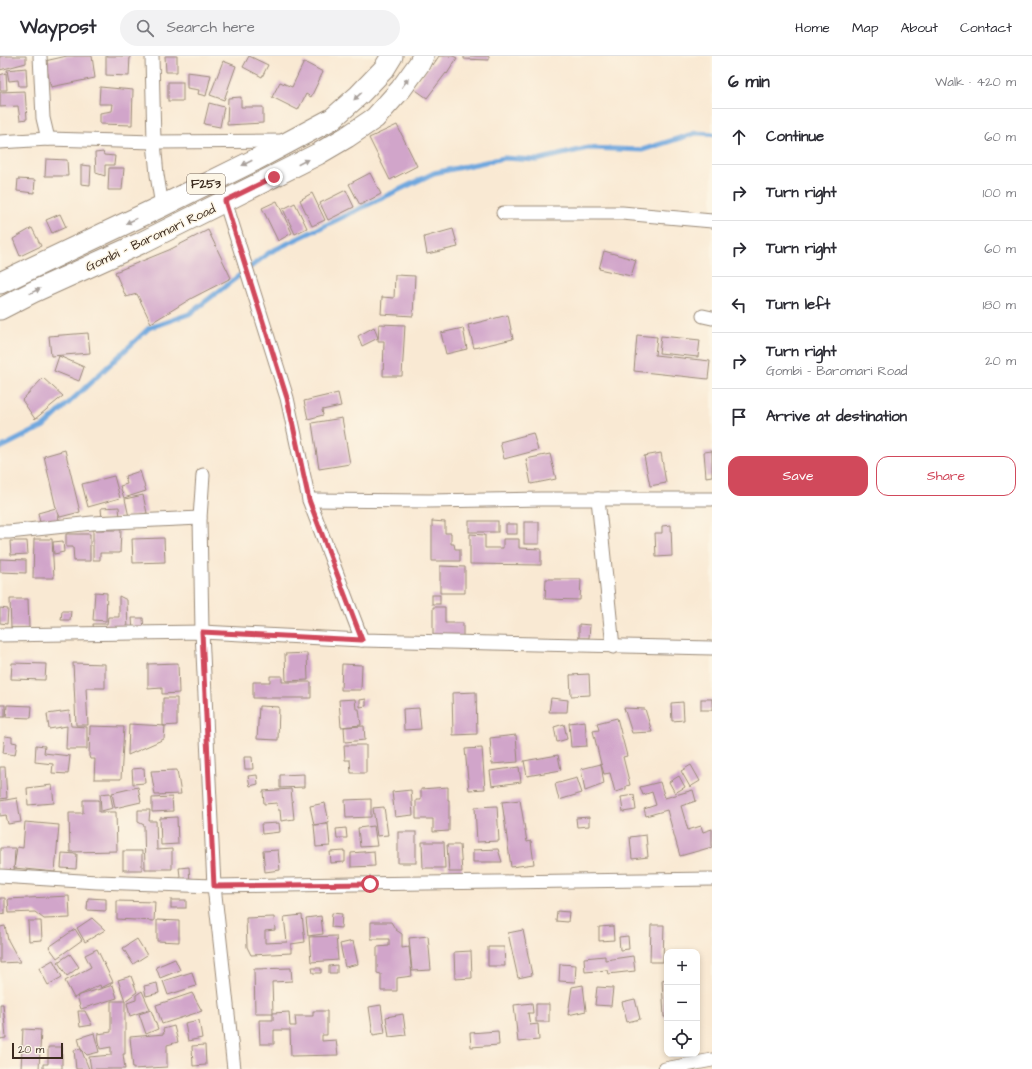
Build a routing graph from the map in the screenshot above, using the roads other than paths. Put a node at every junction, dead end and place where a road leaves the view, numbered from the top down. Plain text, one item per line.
1 (40, 56) edge
2 (152, 56) edge
3 (392, 56) edge
4 (423, 56) edge
5 (48, 139) junction
6 (292, 140) junction
7 (0, 142) edge
8 (154, 142) junction
9 (225, 201) junction
10 (162, 206) junction
11 (503, 212) dead end
12 (712, 221) edge
13 (0, 283) edge
14 (0, 309) edge
15 (203, 475) dead end
16 (598, 499) junction
17 (712, 499) edge
18 (309, 500) junction
19 (200, 518) junction
20 (0, 532) edge
21 (202, 632) junction
22 (0, 635) edge
23 (362, 640) junction
24 (612, 647) junction
25 (712, 648) edge
26 (0, 876) edge
27 (712, 879) edge
28 (214, 886) junction
29 (712, 1060) edge
30 (234, 1069) edge
31 (665, 1069) edge

1 - 5 street
2 - 8 street
3 -> 6 main road, Gombi - Baromari Road / F253
9 -> 4 main road, Gombi - Baromari Road / F253
5 - 7 street
5 - 8 street
6 - 8 street
6 -> 10 main road, Gombi - Baromari Road / F253
8 - 10 street
14 -> 9 main road, Gombi - Baromari Road / F253
9 - 18 street
10 -> 13 main road, Gombi - Baromari Road / F253
11 - 12 street
15 - 19 street
16 - 17 street
16 - 18 street
16 - 24 street
18 - 23 street
19 - 20 street
19 - 21 street
21 - 22 street
21 - 23 street
21 - 28 street
23 - 24 street
24 - 25 street
26 - 28 street
27 - 28 street
28 - 30 street
29 - 31 street

